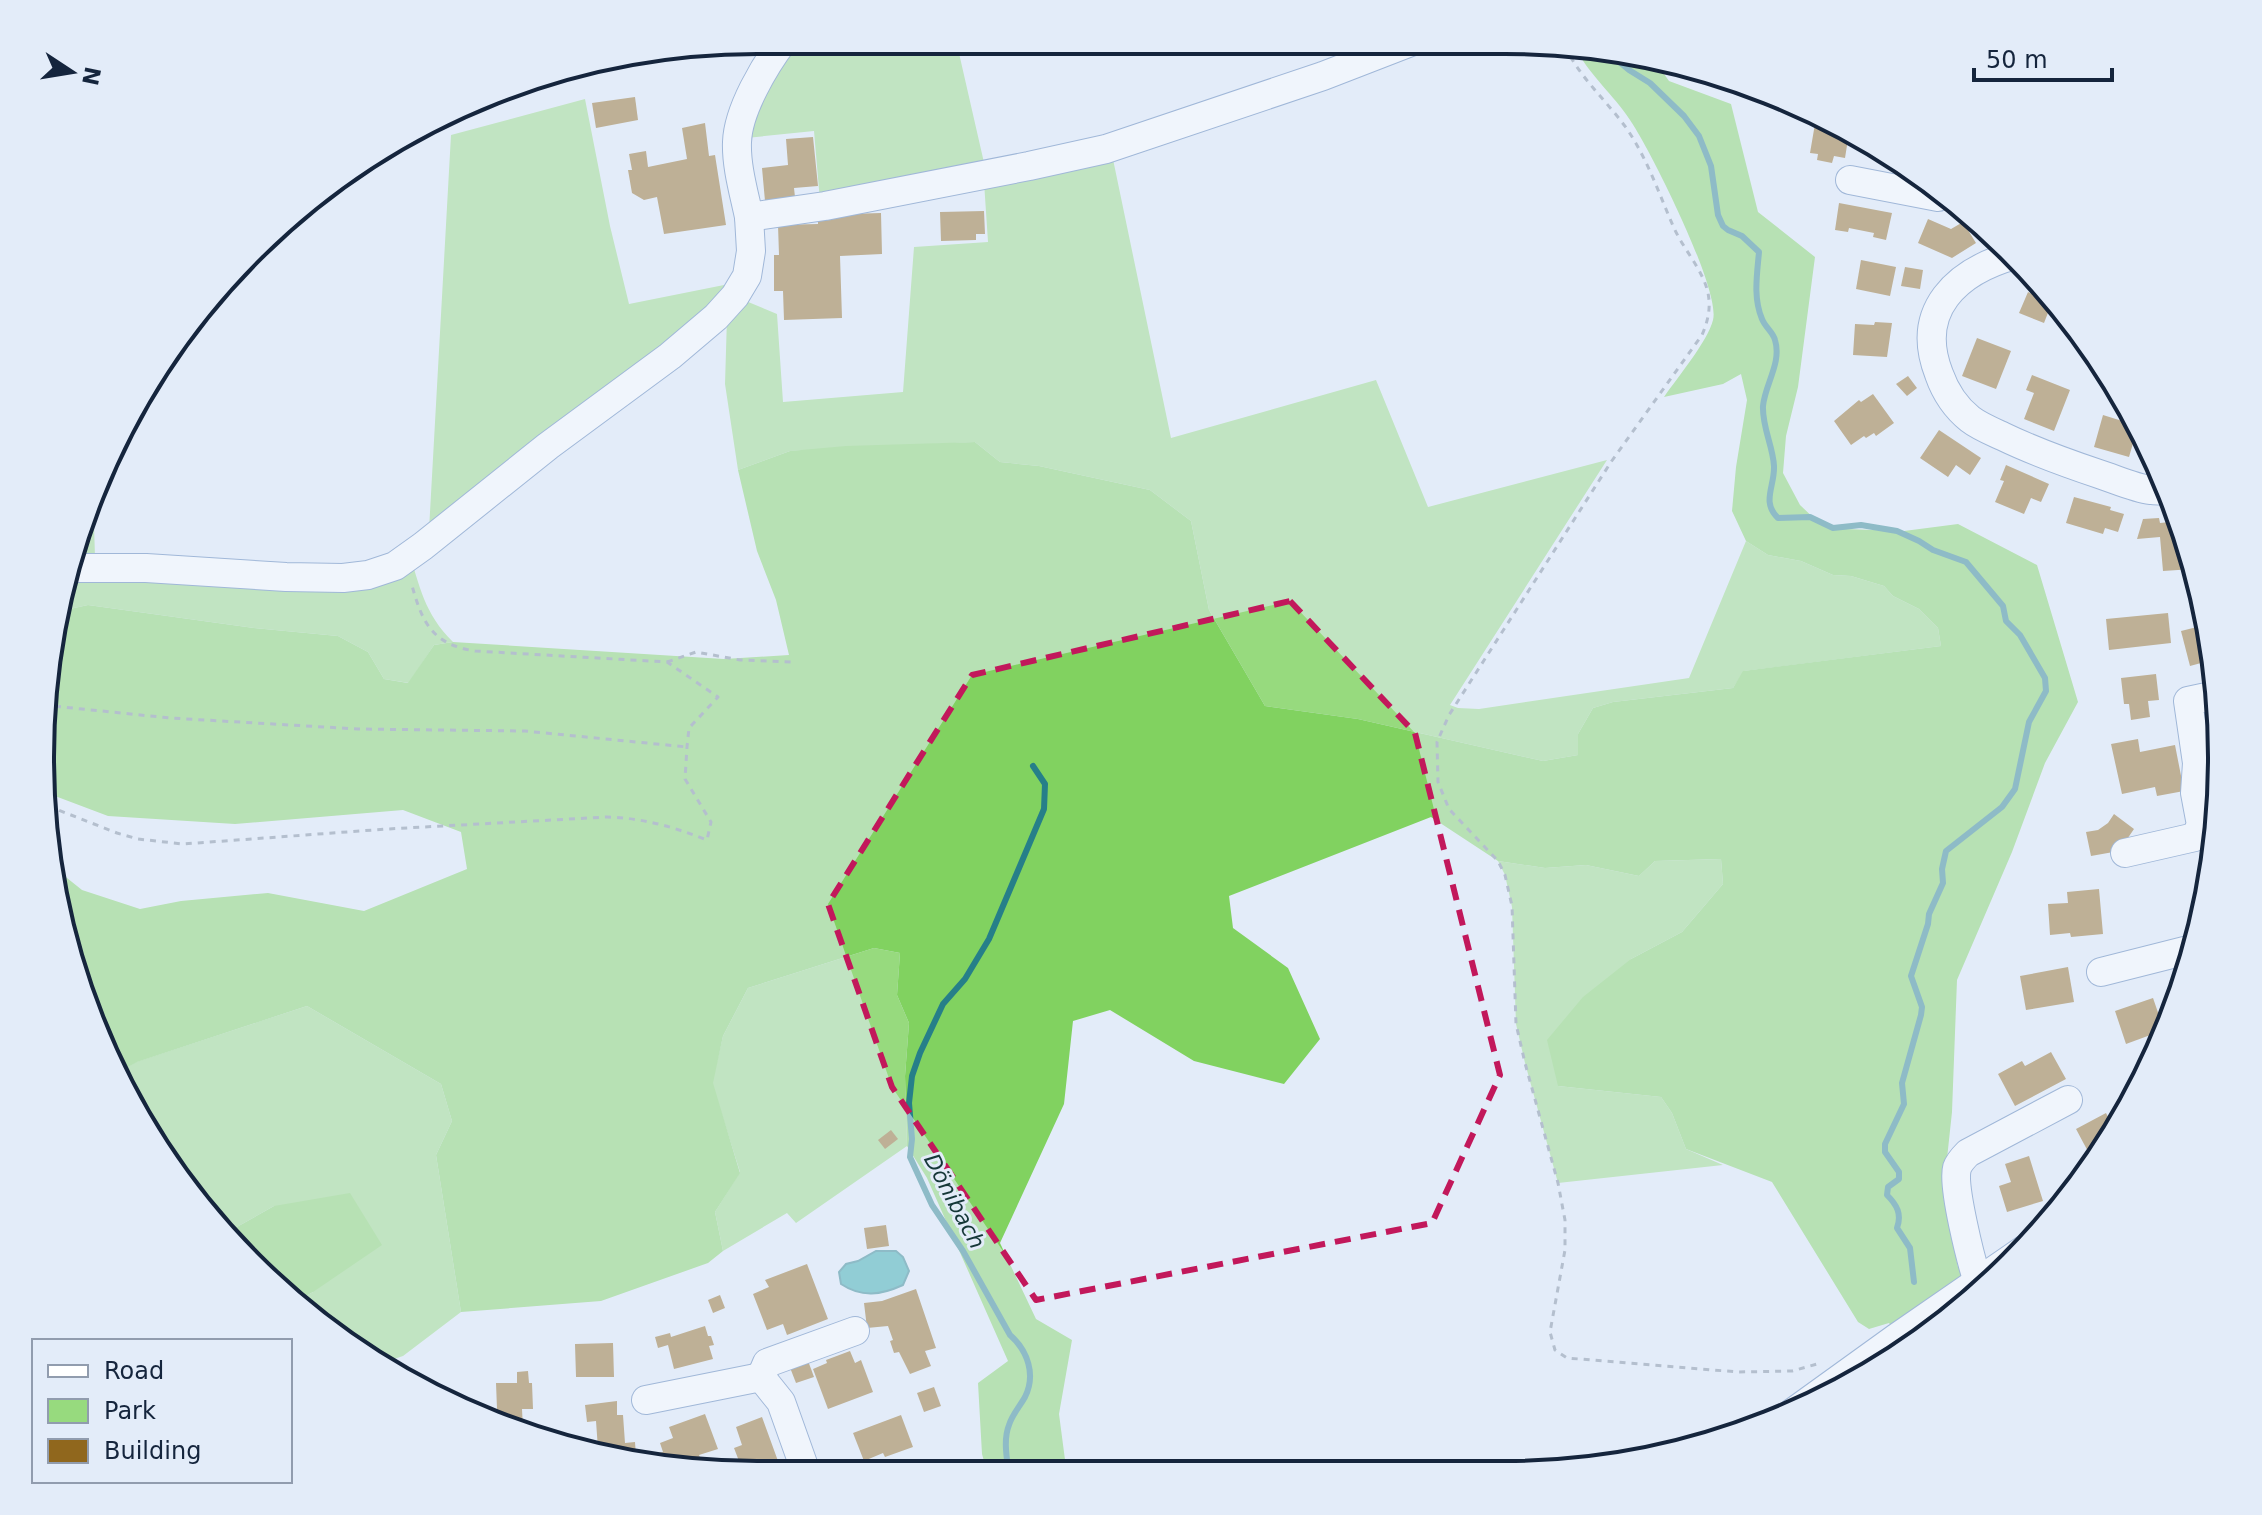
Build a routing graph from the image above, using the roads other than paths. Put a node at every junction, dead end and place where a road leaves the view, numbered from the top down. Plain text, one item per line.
1 (775, 54) edge
2 (1380, 54) edge
3 (1850, 180) dead end
4 (1927, 195) edge
5 (749, 217) junction
6 (2001, 259) edge
7 (2155, 490) edge
8 (80, 568) edge
9 (2205, 697) edge
10 (2125, 853) dead end
11 (2180, 952) edge
12 (2101, 972) dead end
13 (2068, 1100) dead end
14 (1977, 1278) edge
15 (1951, 1300) edge
16 (855, 1331) dead end
17 (1846, 1371) edge
18 (761, 1377) junction
19 (646, 1400) dead end
20 (802, 1461) edge

1 - 5 street
2 - 5 street
3 - 4 street
5 - 8 street
6 - 7 street
9 - 10 street
11 - 12 street
13 - 14 street
15 - 17 street
16 - 18 street
18 - 19 street
18 - 20 street

